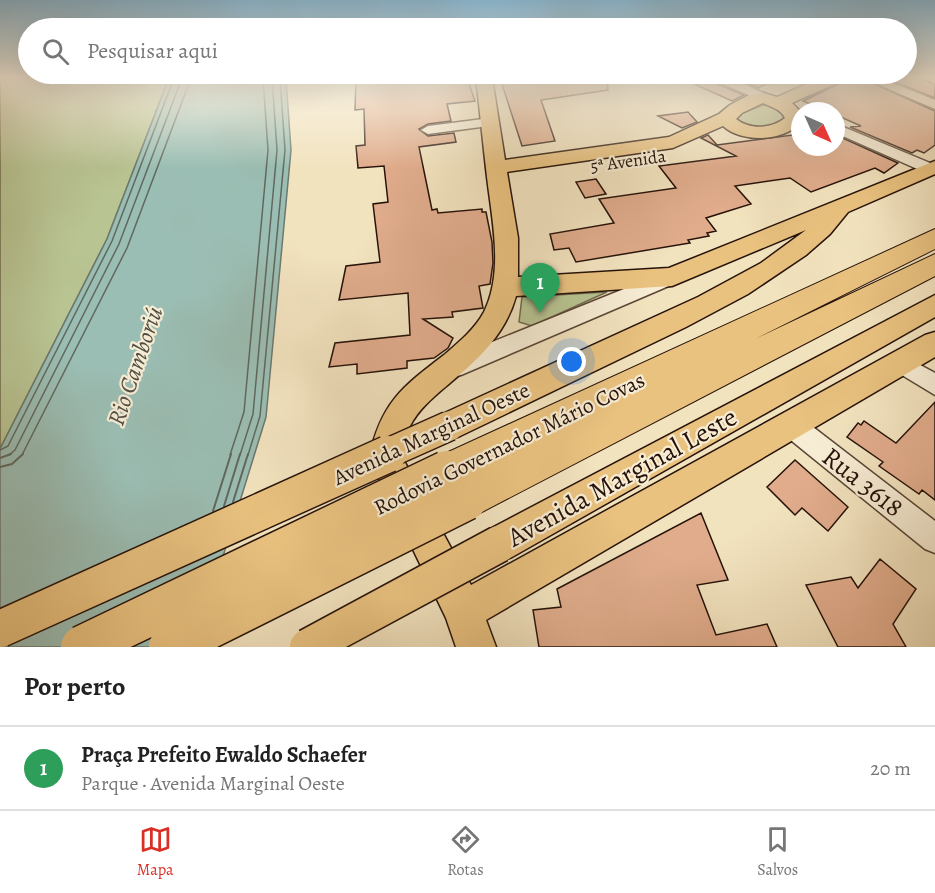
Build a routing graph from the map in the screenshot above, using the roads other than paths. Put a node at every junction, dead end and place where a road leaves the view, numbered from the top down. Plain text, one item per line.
1 (489, 108) edge
2 (738, 108) edge
3 (786, 108) edge
4 (726, 118) junction
5 (491, 122) junction
6 (428, 130) dead end
7 (754, 132) junction
8 (845, 132) edge
9 (932, 168) edge
10 (498, 173) junction
11 (841, 206) junction
12 (935, 238) edge
13 (935, 264) edge
14 (672, 277) junction
15 (504, 287) junction
16 (935, 305) edge
17 (935, 343) edge
18 (900, 363) junction
19 (442, 373) junction
20 (935, 385) edge
21 (791, 425) junction
22 (456, 486) junction
23 (935, 539) edge
24 (463, 611) junction
25 (0, 629) edge
26 (82, 647) edge
27 (170, 647) edge
28 (308, 647) edge
29 (476, 647) edge

1 - 5 main road
2 - 4 main road, 5ª Avenida
3 - 7 main road, 5ª Avenida
4 - 7 main road
4 - 10 main road, 5ª Avenida
5 - 6 street
5 - 10 main road
7 - 10 main road, 5ª Avenida
8 - 9 street
9 - 11 main road, Avenida Marginal Oeste
10 - 15 main road
11 - 14 main road, Avenida Marginal Oeste
11 - 25 main road, Avenida Marginal Oeste, bridge
12 - 22 highway, Rodovia Governador Mário Covas
13 - 22 highway, Rodovia Governador Mário Covas
14 - 15 main road, Avenida Marginal Oeste
14 - 19 street
15 - 19 main road
16 - 28 main road, Avenida Marginal Leste, bridge
17 - 18 main road, Avenida Marginal Leste
18 - 20 street
18 - 21 main road, Avenida Marginal Leste
19 - 24 main road
21 - 23 street, Rua 3618
21 - 24 main road, Avenida Marginal Leste
22 - 26 highway, Rodovia Governador Mário Covas, bridge
22 - 27 highway, Rodovia Governador Mário Covas, bridge
24 - 29 main road

